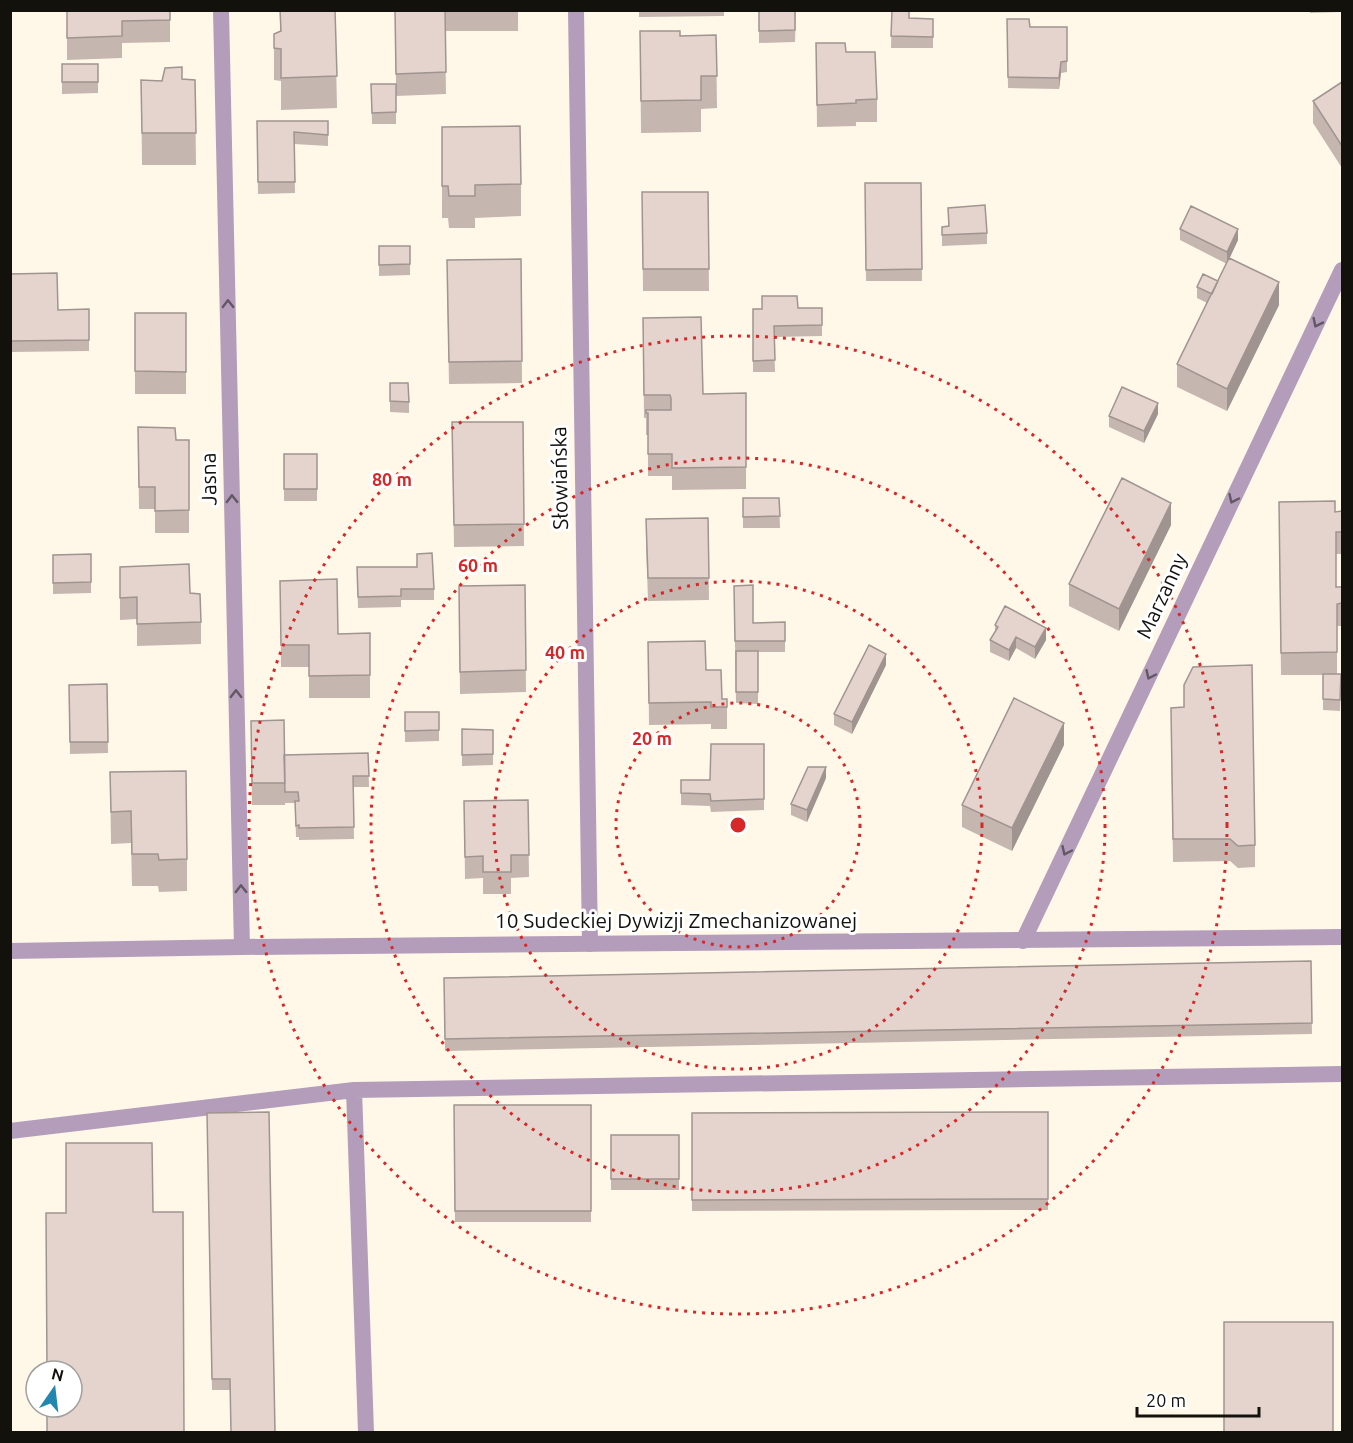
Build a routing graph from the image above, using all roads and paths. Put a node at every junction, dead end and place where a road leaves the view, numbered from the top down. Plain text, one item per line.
1 (221, 10) edge
2 (576, 10) edge
3 (1342, 270) edge
4 (1342, 937) edge
5 (1023, 941) junction
6 (590, 944) junction
7 (242, 947) junction
8 (10, 951) edge
9 (1342, 1074) edge
10 (354, 1090) junction
11 (10, 1131) edge
12 (366, 1432) edge

7 -> 1 street, Jasna
2 - 6 street, Słowiańska
3 -> 5 street, Marzanny
4 - 5 street, 10 Sudeckiej Dywizji Zmechanizowanej
5 - 6 street, 10 Sudeckiej Dywizji Zmechanizowanej
6 - 7 street, 10 Sudeckiej Dywizji Zmechanizowanej
7 - 8 street, 10 Sudeckiej Dywizji Zmechanizowanej
9 - 10 street
10 - 11 street
10 - 12 street

